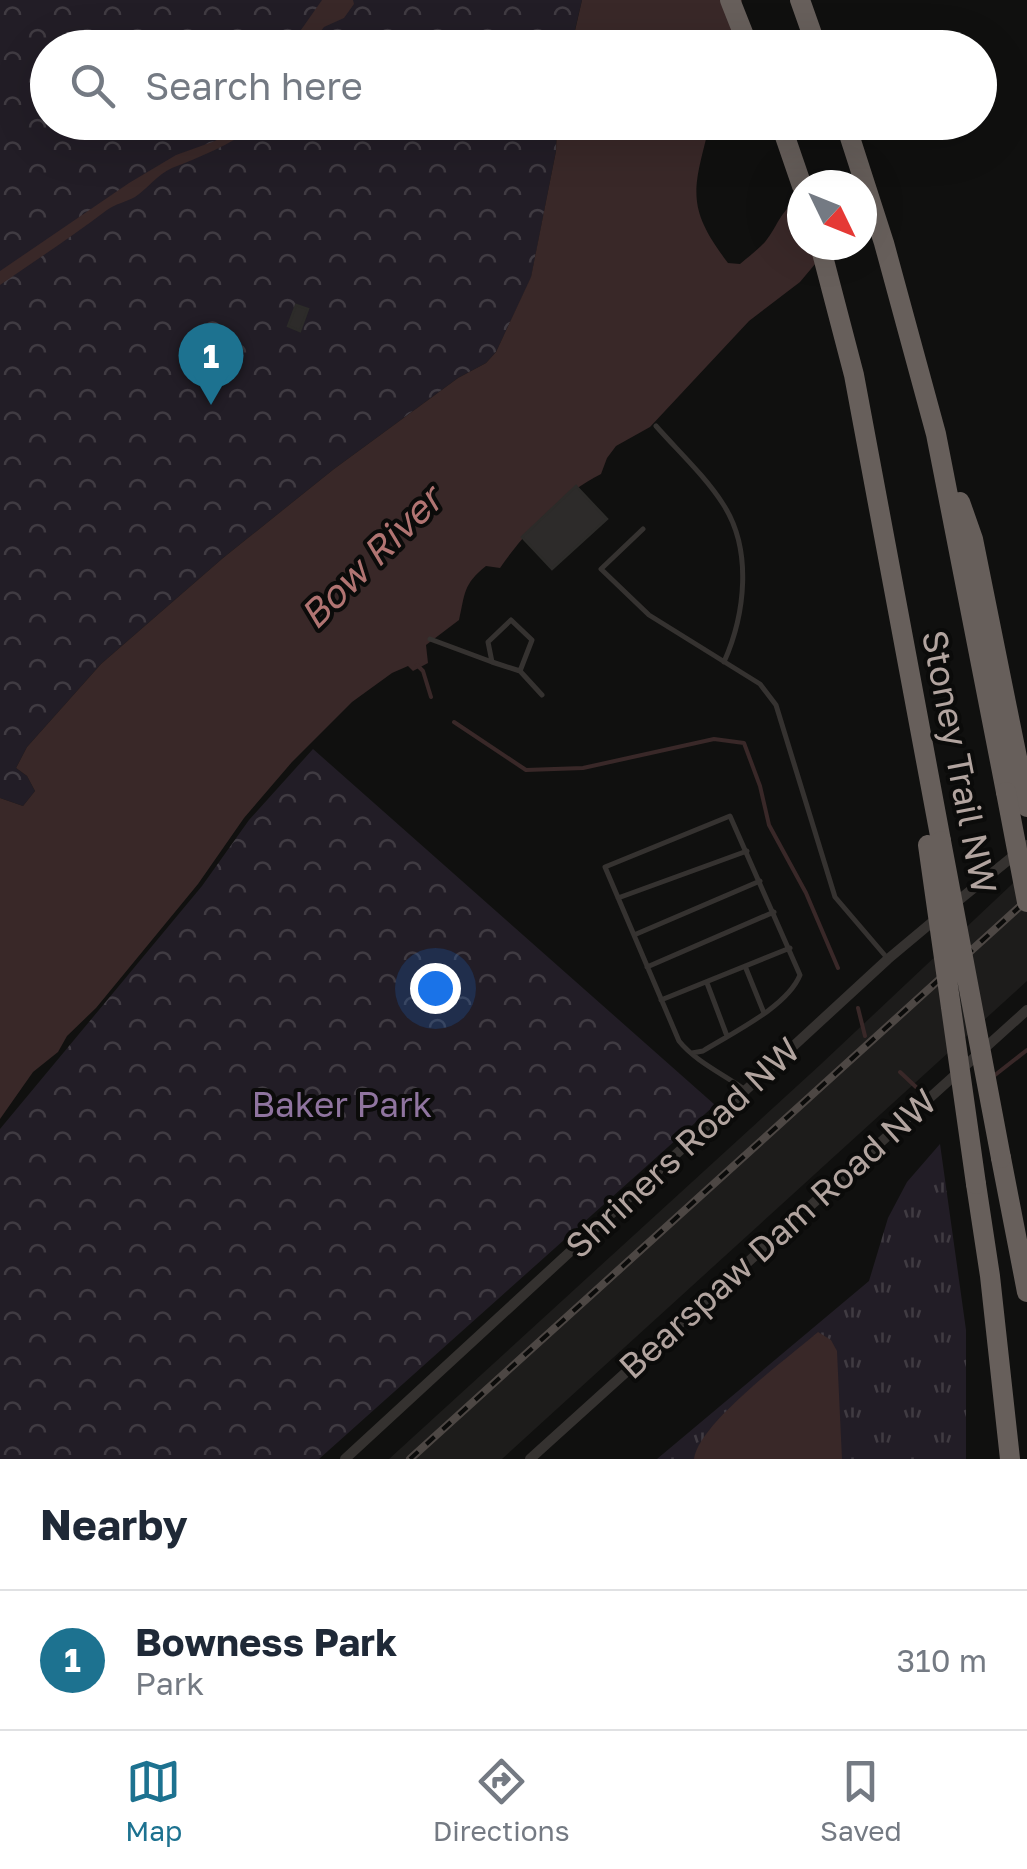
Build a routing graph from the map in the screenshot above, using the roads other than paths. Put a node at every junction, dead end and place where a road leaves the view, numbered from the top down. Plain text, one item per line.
1 (730, 0) edge
2 (800, 0) edge
3 (742, 30) edge
4 (811, 30) edge
5 (786, 140) edge
6 (851, 140) edge
7 (796, 170) edge
8 (824, 260) edge
9 (656, 426) dead end
10 (643, 529) dead end
11 (430, 639) dead end
12 (492, 662) junction
13 (724, 662) junction
14 (520, 671) junction
15 (542, 696) dead end
16 (1014, 785) junction
17 (1027, 807) edge
18 (934, 843) junction
19 (1027, 845) edge
20 (746, 851) junction
21 (760, 882) junction
22 (618, 898) junction
23 (1027, 902) edge
24 (774, 912) junction
25 (634, 935) junction
26 (790, 948) junction
27 (888, 958) junction
28 (744, 966) junction
29 (647, 967) junction
30 (707, 982) junction
31 (661, 1000) junction
32 (1027, 1010) edge
33 (764, 1013) junction
34 (726, 1036) junction
35 (692, 1054) junction
36 (746, 1091) junction
37 (1027, 1292) edge
38 (345, 1459) edge
39 (530, 1459) edge
40 (1010, 1459) edge

1 - 3 highway
2 - 4 highway
5 - 7 highway
6 - 16 highway, Stoney Trail NW
8 - 18 highway, Stoney Trail NW
9 - 13 lane
10 - 13 lane
11 - 12 lane
12 - 14 lane
12 - 14 lane
13 - 27 lane
14 - 15 lane
16 - 17 highway
16 - 23 highway, Stoney Trail NW, bridge
18 - 37 highway, Stoney Trail NW, bridge
18 - 40 highway, bridge
19 - 27 street, Shriners Road NW
20 - 21 lane
20 - 22 lane
20 - 22 lane
21 - 24 lane
21 - 25 lane
22 - 25 lane
24 - 26 lane
24 - 29 lane
25 - 29 lane
26 - 28 lane
26 - 33 lane
27 - 36 street, Shriners Road NW
28 - 30 lane
28 - 33 lane
29 - 31 lane
30 - 31 lane
30 - 34 lane
31 - 35 lane
32 - 39 street, Bearspaw Dam Road NW
33 - 34 lane
34 - 35 lane
35 - 36 lane
36 - 38 street, Shriners Road NW

